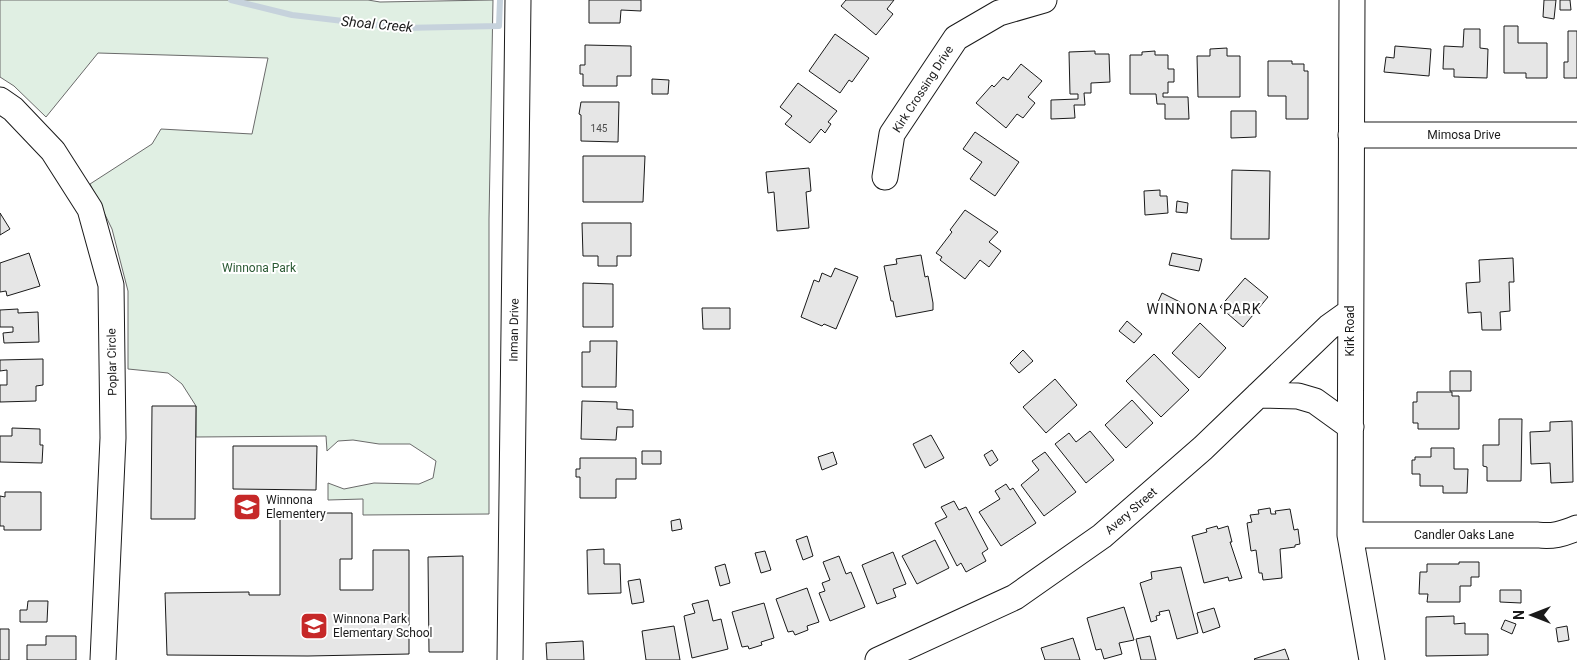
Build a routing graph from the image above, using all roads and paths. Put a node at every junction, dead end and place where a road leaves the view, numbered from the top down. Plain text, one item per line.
1 (518, 0) edge
2 (1044, 0) edge
3 (1352, 0) edge
4 (0, 100) edge
5 (1351, 135) junction
6 (1577, 135) edge
7 (885, 177) dead end
8 (1350, 312) junction
9 (1258, 395) junction
10 (1351, 427) junction
11 (1577, 528) edge
12 (1350, 535) junction
13 (103, 660) edge
14 (510, 660) edge
15 (878, 660) edge
16 (1372, 660) edge

1 - 14 street, Inman Drive
2 - 7 street, Kirk Crossing Drive
3 - 5 street, Kirk Road
4 - 13 street, Poplar Circle
5 - 6 street, Mimosa Drive
5 - 8 street, Kirk Road
8 - 9 street, Avery Street
8 - 10 street, Kirk Road
9 - 10 street
9 - 15 street, Avery Street
10 - 12 street, Kirk Road
11 - 12 street, Candler Oaks Lane
12 - 16 street, Kirk Road

